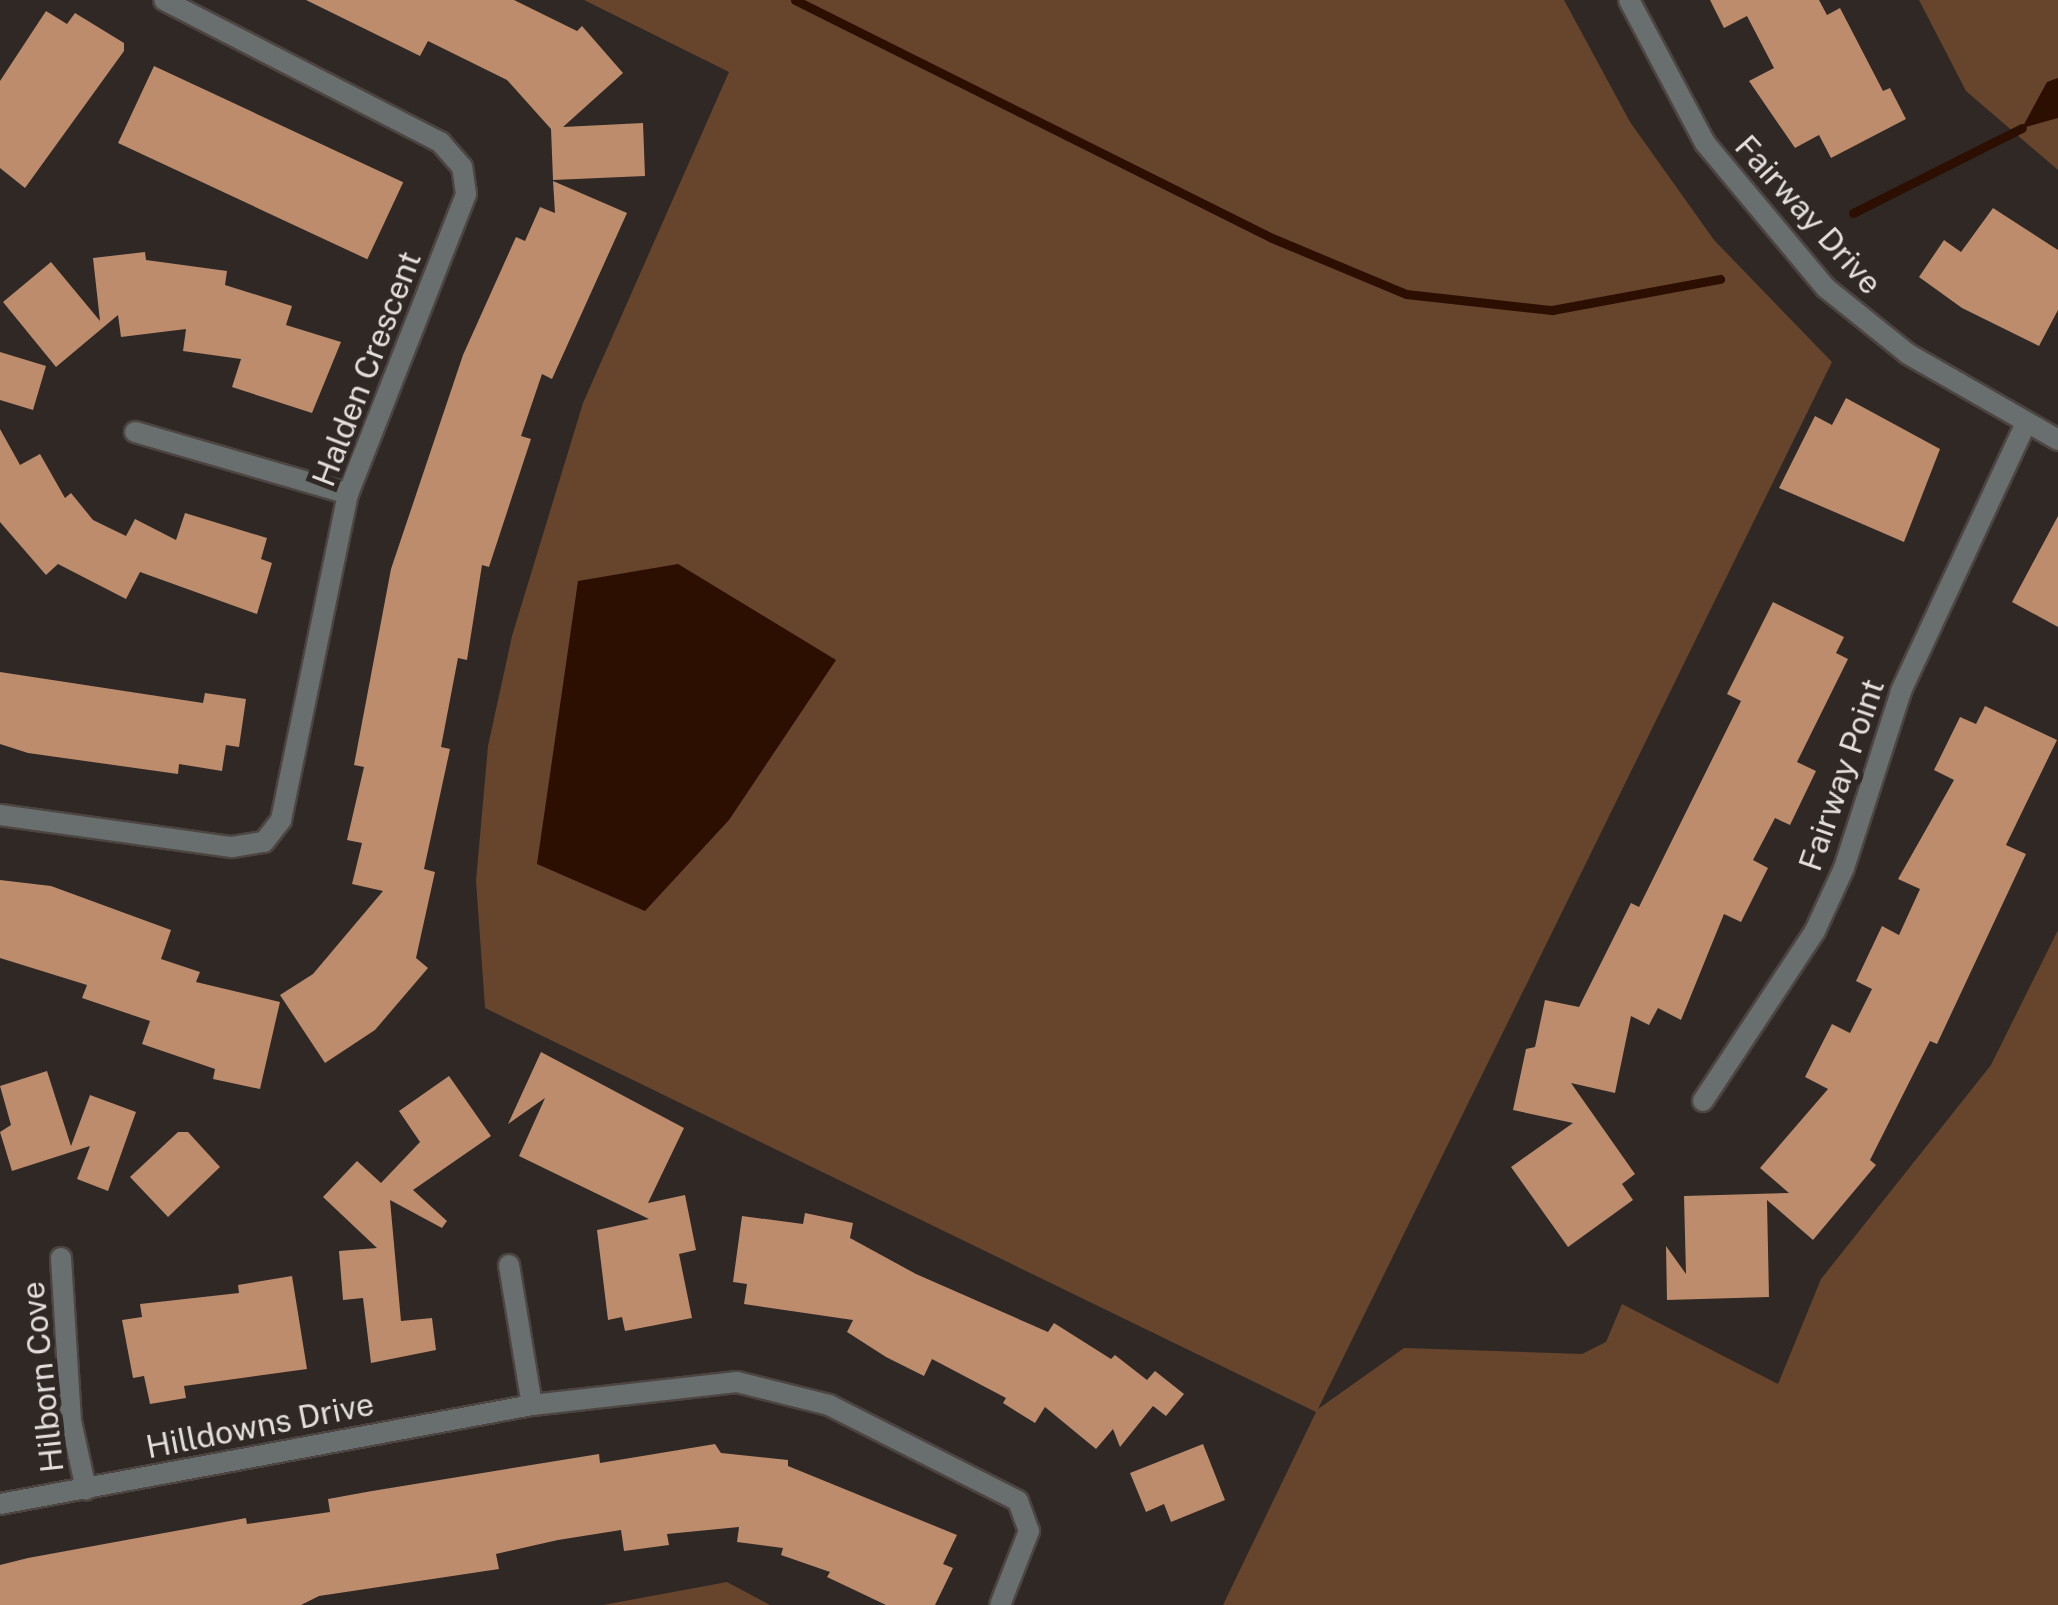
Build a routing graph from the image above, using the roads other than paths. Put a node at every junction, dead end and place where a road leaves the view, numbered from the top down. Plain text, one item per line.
1 (164, 0) edge
2 (1629, 0) edge
3 (2026, 423) junction
4 (135, 432) dead end
5 (2058, 440) edge
6 (348, 494) junction
7 (0, 815) edge
8 (1704, 1101) dead end
9 (60, 1258) dead end
10 (509, 1265) dead end
11 (532, 1405) junction
12 (86, 1489) junction
13 (0, 1504) edge
14 (1000, 1605) edge

1 - 6 street, Halden Crescent
2 - 3 street, Fairway Drive
3 - 5 street, Fairway Drive
3 - 8 street, Fairway Point
4 - 6 street
6 - 7 street, Halden Crescent
9 - 12 street, Hilborn Cove
10 - 11 street
11 - 12 street, Hilldowns Drive
11 - 14 street, Hilldowns Drive
12 - 13 street, Hilldowns Drive

